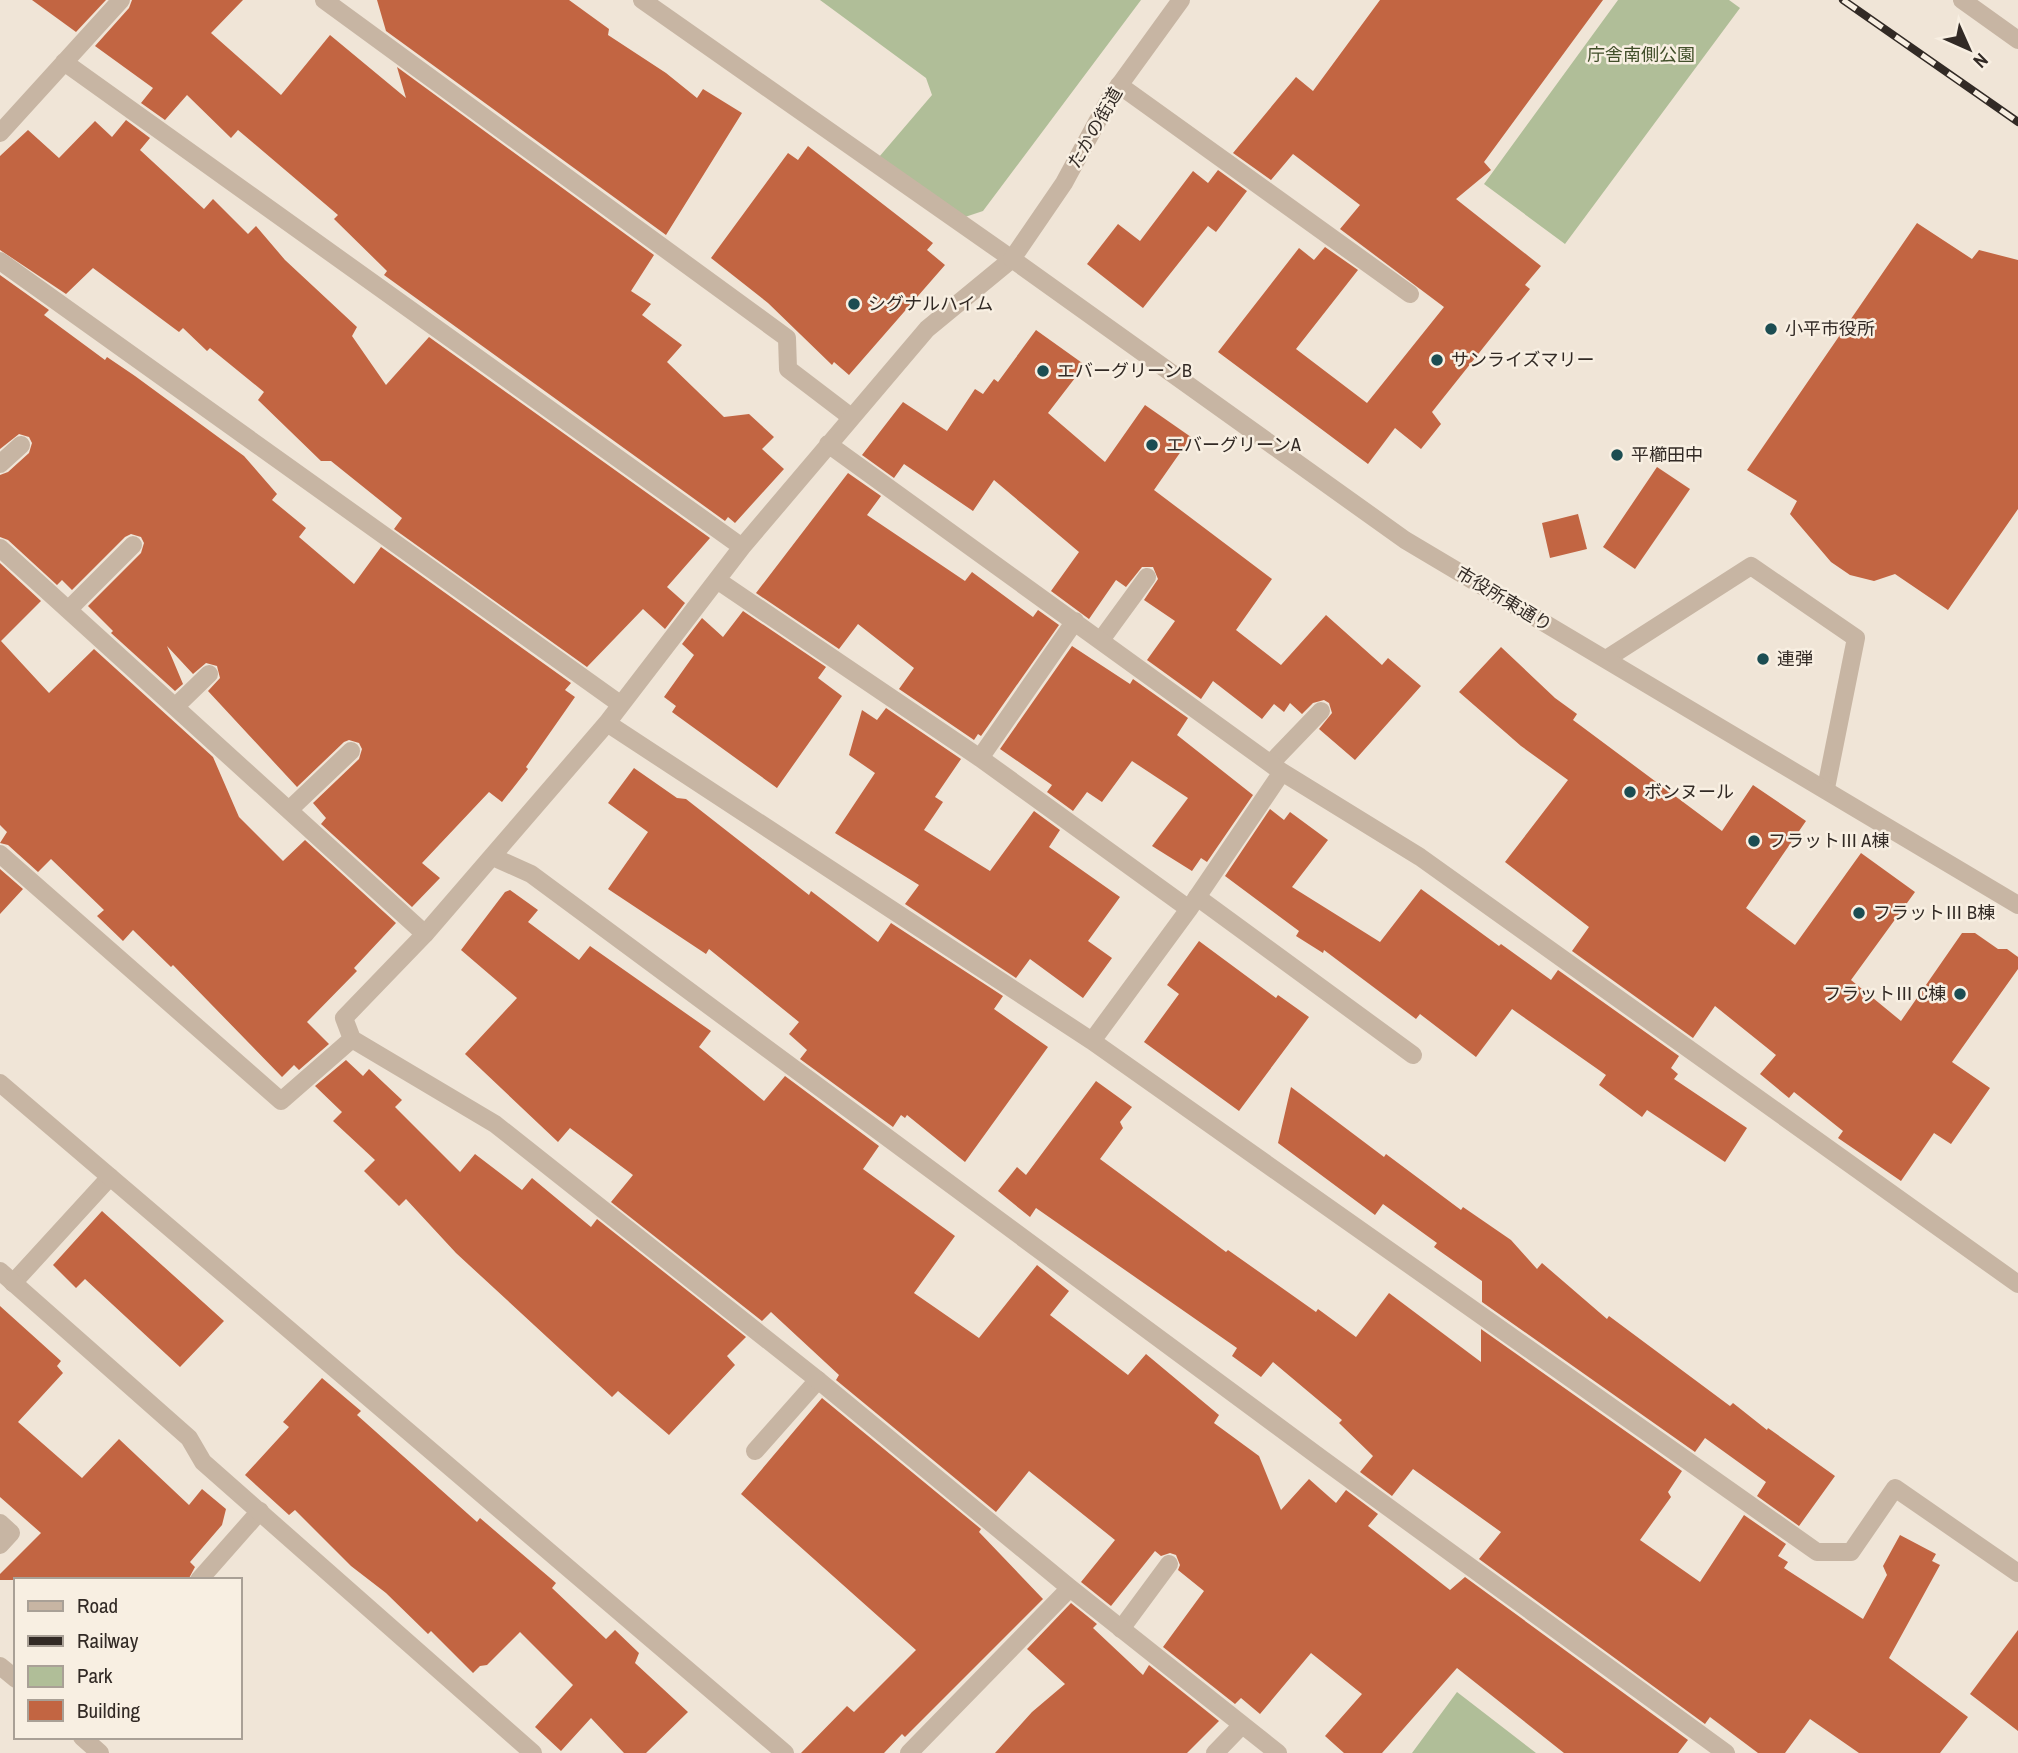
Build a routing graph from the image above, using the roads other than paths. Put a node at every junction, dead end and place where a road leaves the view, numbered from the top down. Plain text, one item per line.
1 (121, 0) edge
2 (324, 0) edge
3 (642, 0) edge
4 (1181, 0) edge
5 (1962, 0) edge
6 (2018, 40) edge
7 (64, 62) junction
8 (1119, 85) junction
9 (0, 134) edge
10 (1012, 259) junction
11 (0, 261) edge
12 (1410, 293) dead end
13 (851, 417) junction
14 (828, 444) junction
15 (21, 445) dead end
16 (0, 464) edge
17 (133, 545) dead end
18 (742, 547) junction
19 (0, 548) edge
20 (1147, 577) dead end
21 (717, 580) junction
22 (68, 610) junction
23 (1075, 621) junction
24 (1101, 640) junction
25 (1606, 659) junction
26 (209, 674) dead end
27 (620, 704) junction
28 (175, 707) junction
29 (1321, 711) dead end
30 (607, 723) junction
31 (351, 751) dead end
32 (980, 758) junction
33 (1277, 767) junction
34 (1826, 788) junction
35 (289, 810) junction
36 (0, 855) edge
37 (493, 856) junction
38 (1193, 903) junction
39 (2018, 905) edge
40 (425, 934) junction
41 (352, 1039) junction
42 (1092, 1041) junction
43 (1413, 1055) dead end
44 (0, 1083) edge
45 (110, 1177) junction
46 (5, 1278) edge
47 (2018, 1284) edge
48 (818, 1380) junction
49 (755, 1451) dead end
50 (260, 1511) junction
51 (0, 1523) edge
52 (0, 1545) edge
53 (1169, 1564) dead end
54 (2018, 1573) edge
55 (201, 1578) edge
56 (1069, 1588) junction
57 (1121, 1629) junction
58 (0, 1665) edge
59 (14, 1677) edge
60 (1242, 1725) junction
61 (84, 1739) edge
62 (100, 1753) edge
63 (533, 1753) edge
64 (785, 1753) edge
65 (909, 1753) edge
66 (1215, 1753) edge
67 (1278, 1753) edge
68 (1726, 1753) edge

1 - 7 street
2 - 13 street
3 - 10 street, 市役所東通り
4 - 8 street, たかの街道
5 - 6 street
7 - 9 street
7 - 18 street
8 - 10 street, たかの街道
8 - 12 street
10 - 13 street, たかの街道
10 - 25 street, 市役所東通り
11 - 27 street
13 - 14 street, たかの街道
14 - 18 street, たかの街道
14 - 23 street
15 - 16 street
17 - 22 street
18 - 21 street, たかの街道
19 - 22 street
20 - 24 street
21 - 27 street, たかの街道
21 - 32 street
22 - 28 street
23 - 24 street
23 - 32 street
24 - 33 street
25 - 34 street, 市役所東通り
25 - 34 street
26 - 28 street
27 - 30 street, たかの街道
28 - 35 street
29 - 33 street
30 - 37 street, たかの街道
30 - 42 street
31 - 35 street
32 - 38 street
33 - 38 street
33 - 47 street
34 - 39 street, 市役所東通り
35 - 40 street
36 - 41 street
37 - 40 street, たかの街道
37 - 68 street
38 - 42 street
38 - 43 street
40 - 41 street, たかの街道
41 - 48 street
42 - 54 street
44 - 45 street
45 - 46 street
45 - 64 street
46 - 50 street
48 - 49 street
48 - 56 street
50 - 55 street
50 - 63 street
51 - 52 street
53 - 57 street
56 - 57 street
56 - 65 street
57 - 60 street
58 - 59 street
60 - 66 street
60 - 67 street
61 - 62 street

